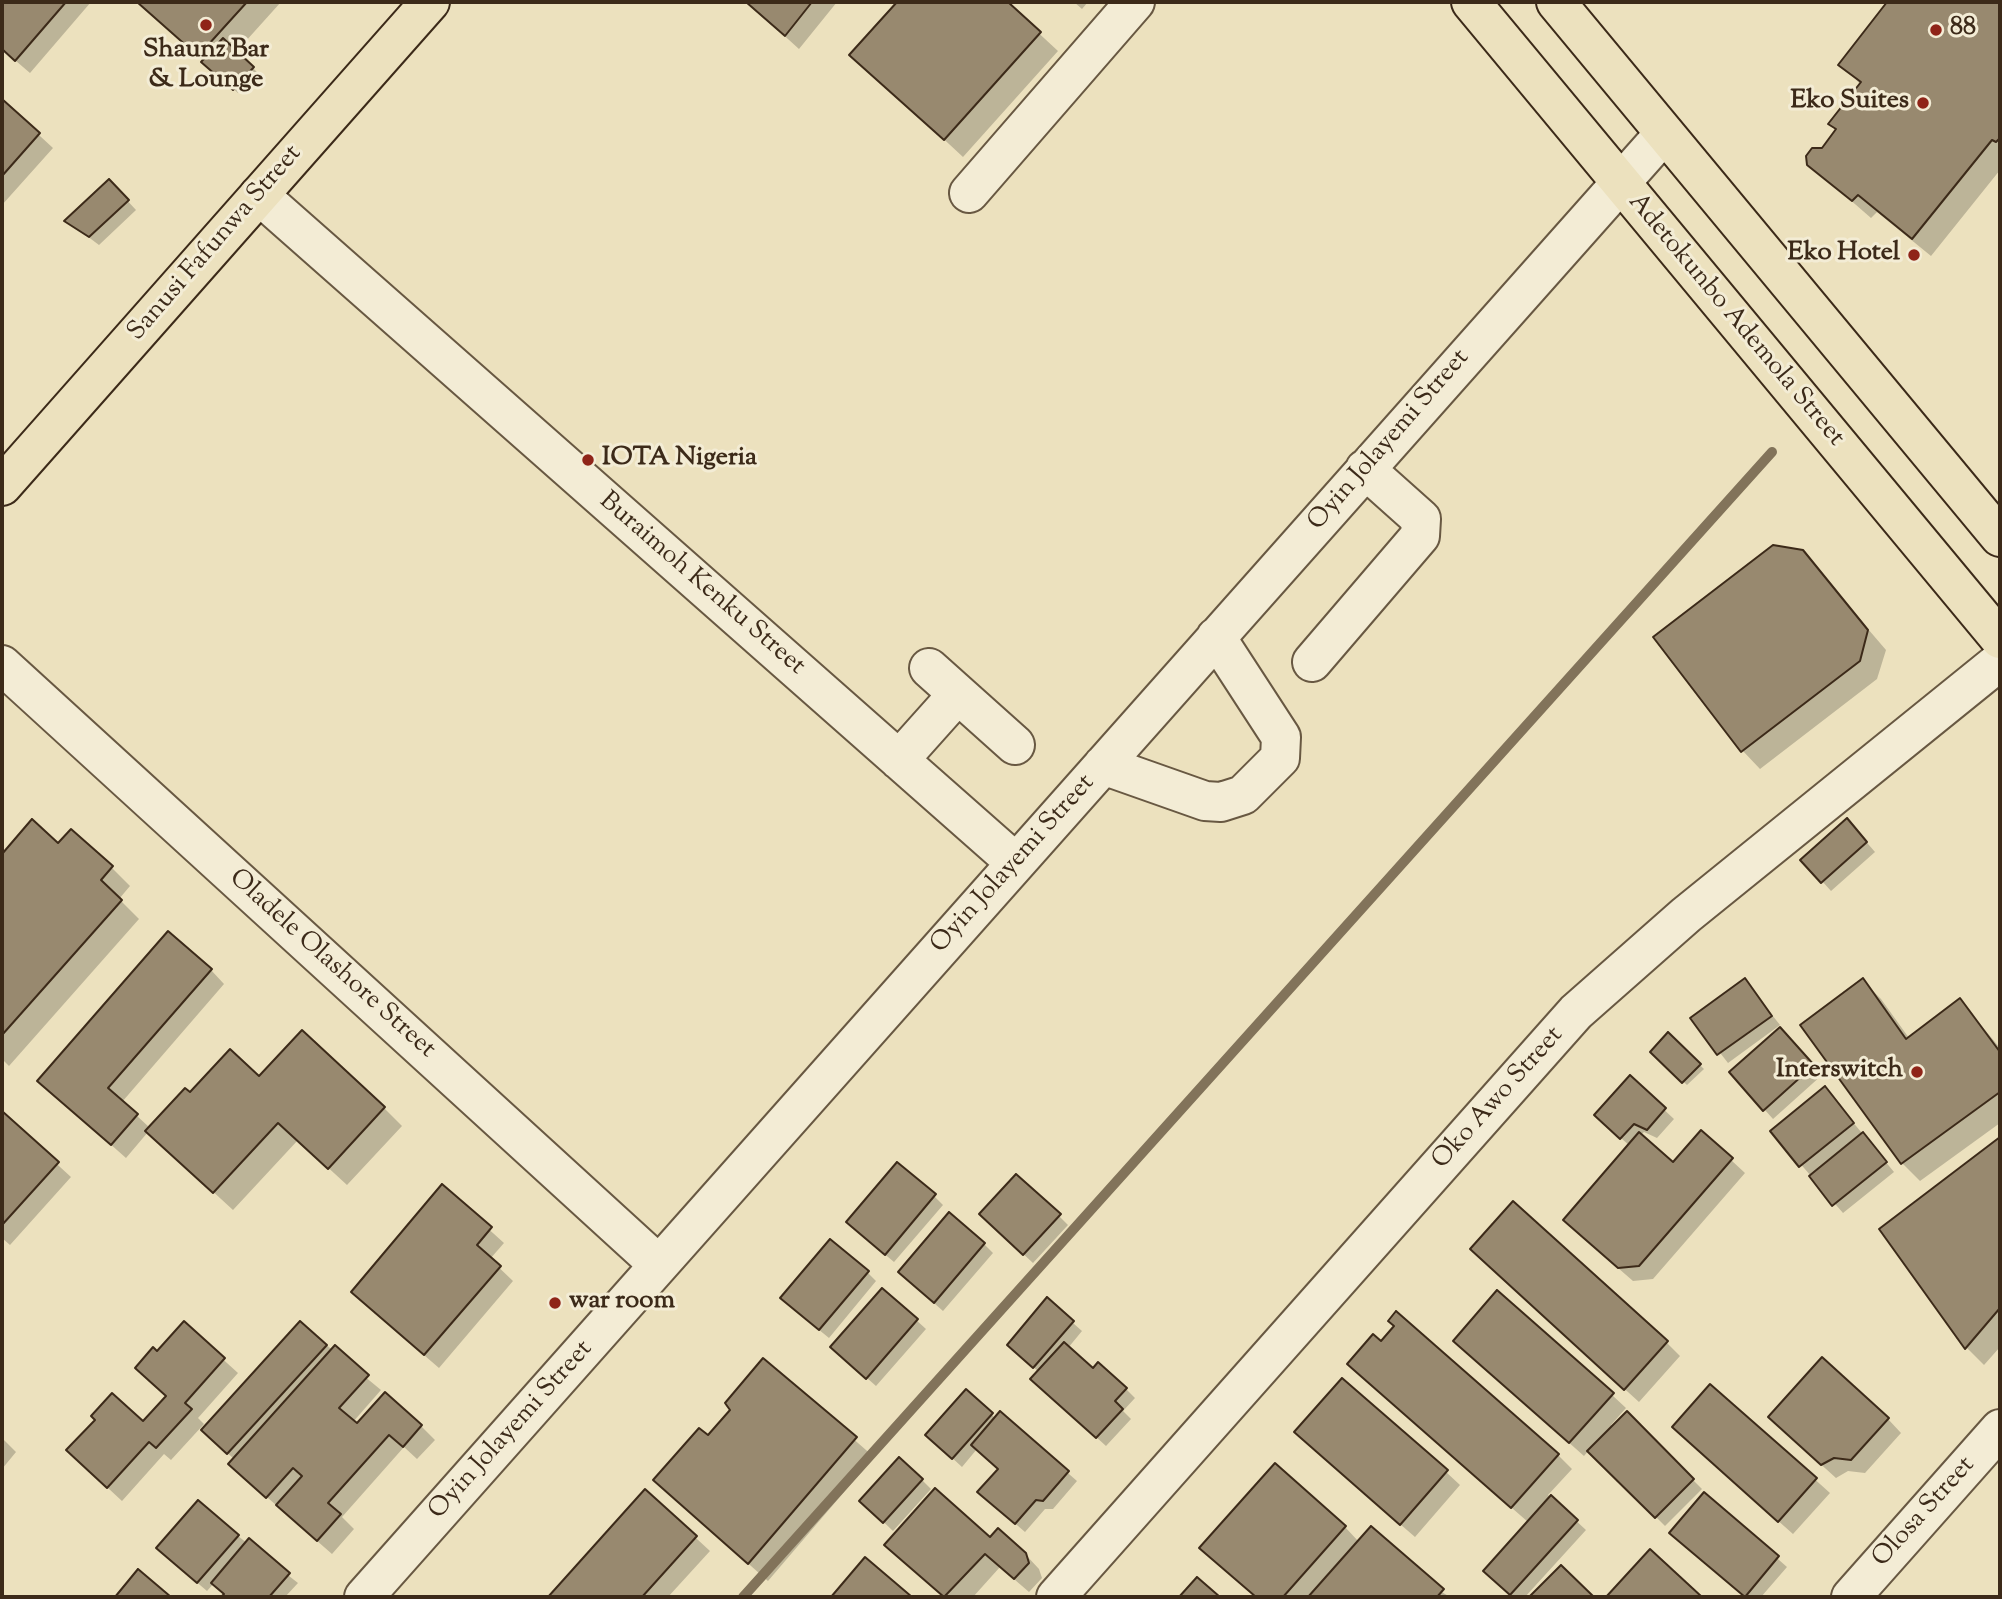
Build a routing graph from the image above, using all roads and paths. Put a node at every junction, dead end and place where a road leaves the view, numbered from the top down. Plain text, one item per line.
1 (430, 2) edge
2 (1135, 2) edge
3 (1471, 2) edge
4 (1556, 2) edge
5 (1664, 134) junction
6 (1619, 181) junction
7 (968, 193) dead end
8 (259, 195) junction
9 (1365, 469) junction
10 (2, 486) edge
11 (2000, 537) edge
12 (1216, 637) junction
13 (2000, 639) edge
14 (2000, 661) edge
15 (1312, 662) dead end
16 (2, 665) edge
17 (929, 668) dead end
18 (958, 694) junction
19 (1015, 745) dead end
20 (899, 760) junction
21 (1103, 765) junction
22 (1016, 863) junction
23 (659, 1265) junction
24 (2000, 1429) edge
25 (364, 1597) edge
26 (1056, 1597) edge
27 (1851, 1597) edge

1 - 8 main road, Sanusi Fafunwa Street
2 - 7 street
3 - 6 main road, Adetokunbo Ademola Street
4 - 5 main road
5 - 6 street, Oyin Jolayemi Street
5 - 11 main road
6 - 9 street, Oyin Jolayemi Street
6 - 13 main road, Adetokunbo Ademola Street
8 - 10 main road, Sanusi Fafunwa Street
8 - 20 street, Buraimoh Kenku Street
9 - 12 street, Oyin Jolayemi Street
9 - 15 street
12 - 21 street, Oyin Jolayemi Street
12 - 21 street
14 - 26 street, Oko Awo Street
16 - 23 street, Oladele Olashore Street
17 - 18 street
18 - 19 street
18 - 20 street
20 - 22 street, Buraimoh Kenku Street
21 - 22 street, Oyin Jolayemi Street
22 - 23 street, Oyin Jolayemi Street
23 - 25 street, Oyin Jolayemi Street
24 - 27 street, Olosa Street

